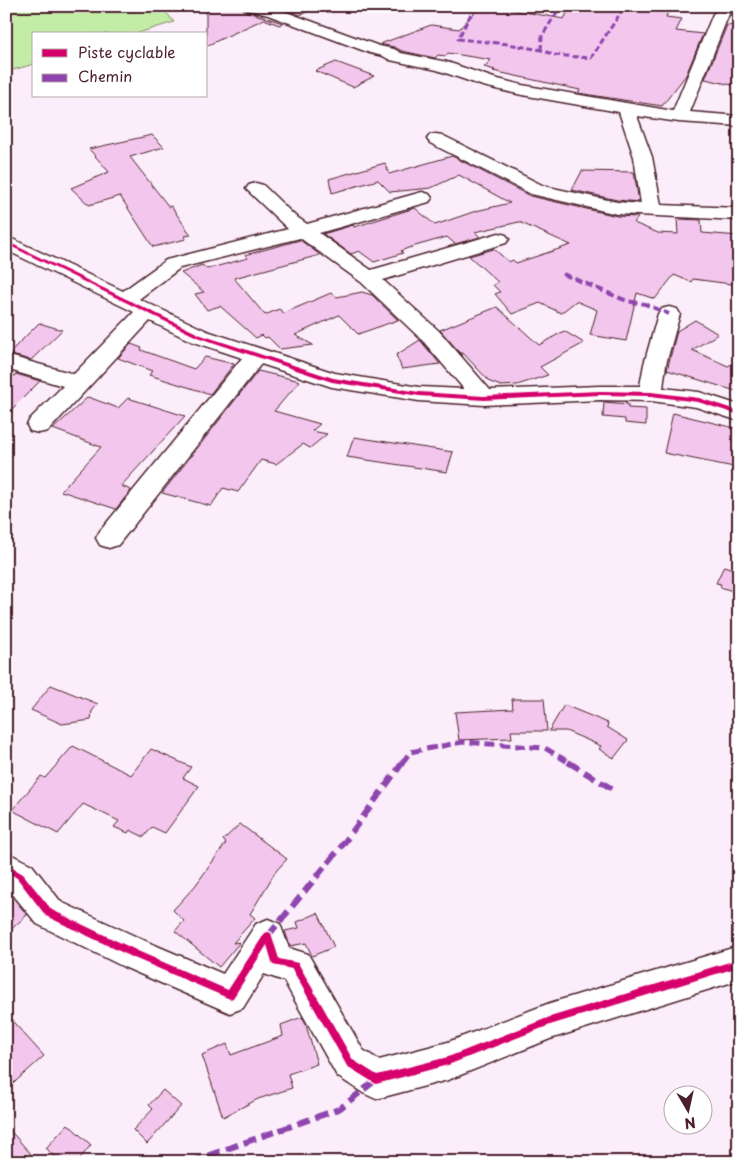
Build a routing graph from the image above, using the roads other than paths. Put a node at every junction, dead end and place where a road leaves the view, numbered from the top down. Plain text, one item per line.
1 (254, 7) edge
2 (721, 14) dead end
3 (626, 108) junction
4 (679, 116) junction
5 (739, 121) edge
6 (436, 139) dead end
7 (256, 189) dead end
8 (422, 198) dead end
9 (652, 211) junction
10 (739, 214) edge
11 (302, 230) junction
12 (499, 239) dead end
13 (6, 242) edge
14 (368, 278) junction
15 (125, 299) junction
16 (148, 310) junction
17 (669, 314) dead end
18 (255, 356) junction
19 (6, 362) edge
20 (79, 383) junction
21 (651, 394) junction
22 (484, 398) junction
23 (739, 413) edge
24 (39, 425) dead end
25 (109, 538) dead end
26 (6, 867) edge
27 (739, 962) edge

1 - 3 street
2 - 4 street
3 - 4 street
3 - 9 street
4 - 5 street
6 - 9 street
7 - 11 street
8 - 11 street
9 - 10 street
11 - 14 street
11 - 15 street
12 - 14 street
13 - 15 street
14 - 22 street
15 - 16 street
16 - 18 street
16 - 20 street
17 - 21 street
18 - 22 street
18 - 25 street
19 - 20 street
20 - 24 street
21 - 22 street
21 - 23 street
26 - 27 street

